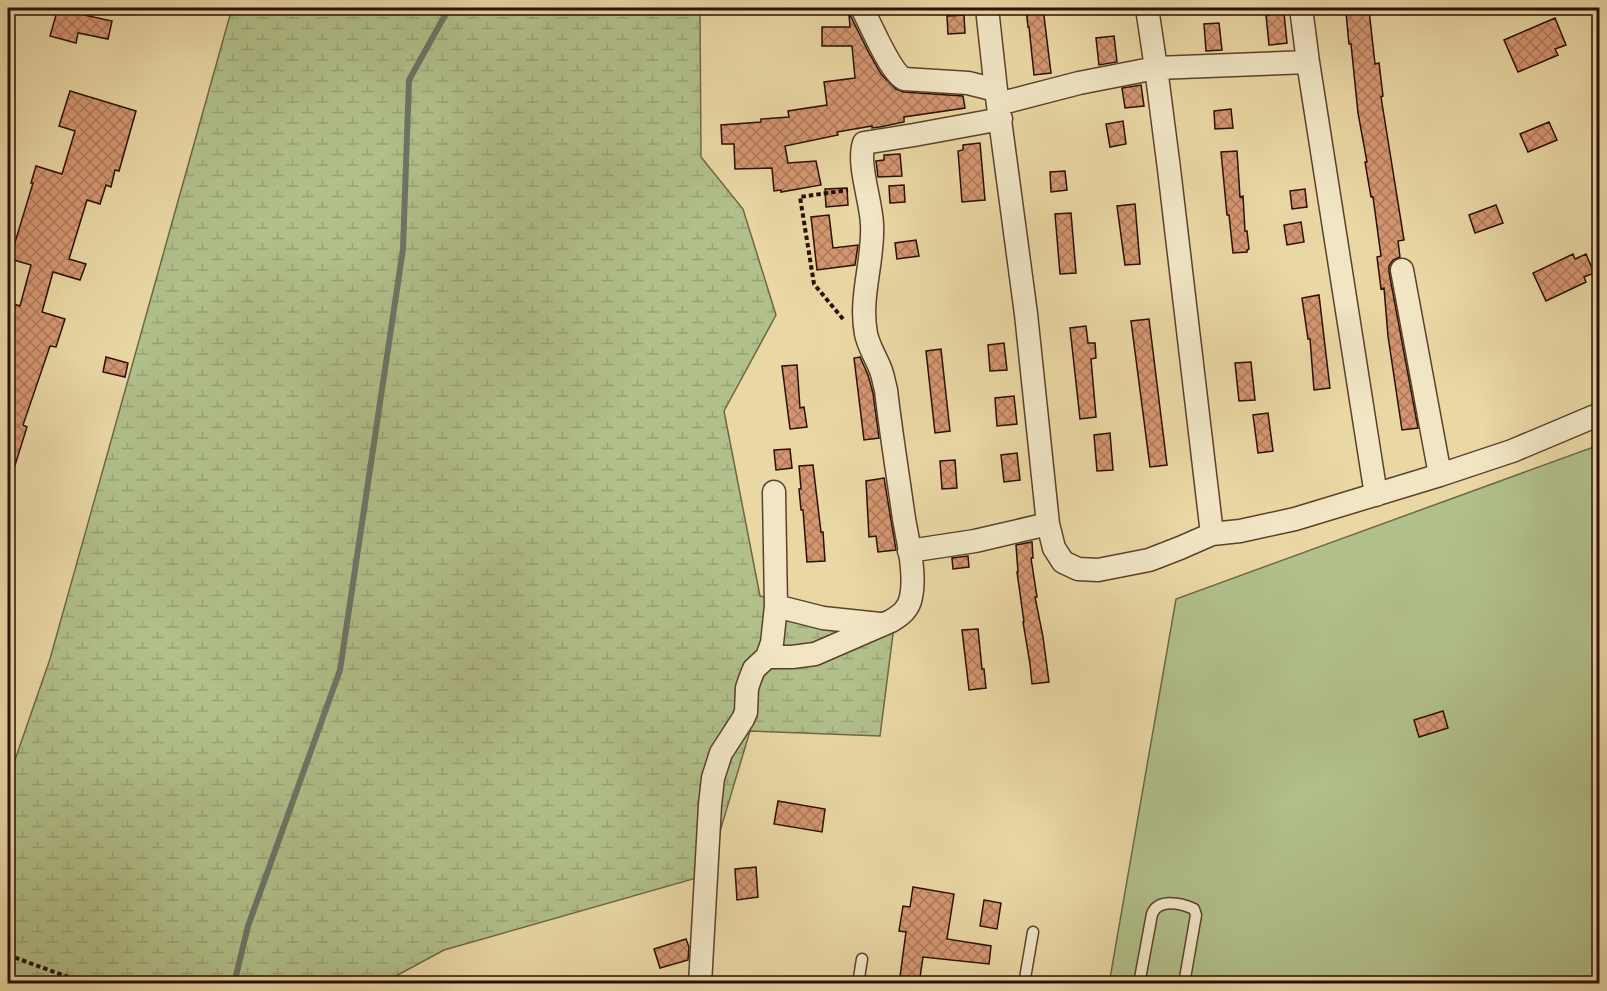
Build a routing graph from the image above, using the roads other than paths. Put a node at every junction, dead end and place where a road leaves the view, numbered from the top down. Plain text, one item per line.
1 (862, 8) edge
2 (987, 8) edge
3 (1147, 8) edge
4 (1301, 8) edge
5 (1308, 62) junction
6 (1156, 68) junction
7 (998, 104) junction
8 (1402, 270) dead end
9 (1599, 414) edge
10 (1440, 475) junction
11 (774, 492) dead end
12 (1376, 495) junction
13 (1048, 524) junction
14 (1212, 534) junction
15 (909, 551) junction
16 (776, 606) junction
17 (883, 624) junction
18 (766, 657) junction
19 (1033, 932) dead end
20 (862, 959) dead end
21 (700, 984) edge
22 (858, 984) edge
23 (1024, 984) edge
24 (1139, 984) edge
25 (1184, 984) edge

1 - 7 street
2 - 7 street
3 - 6 street
4 - 5 street
5 - 6 street
5 - 12 street
6 - 7 street
6 - 14 street
7 - 13 street
7 - 15 street
8 - 10 street
9 - 10 street
10 - 12 street
11 - 16 street
12 - 14 street
13 - 14 street
13 - 15 street
15 - 17 street
16 - 17 street
16 - 18 street
17 - 18 street
18 - 21 street
19 - 23 lane
20 - 22 lane
24 - 25 lane

